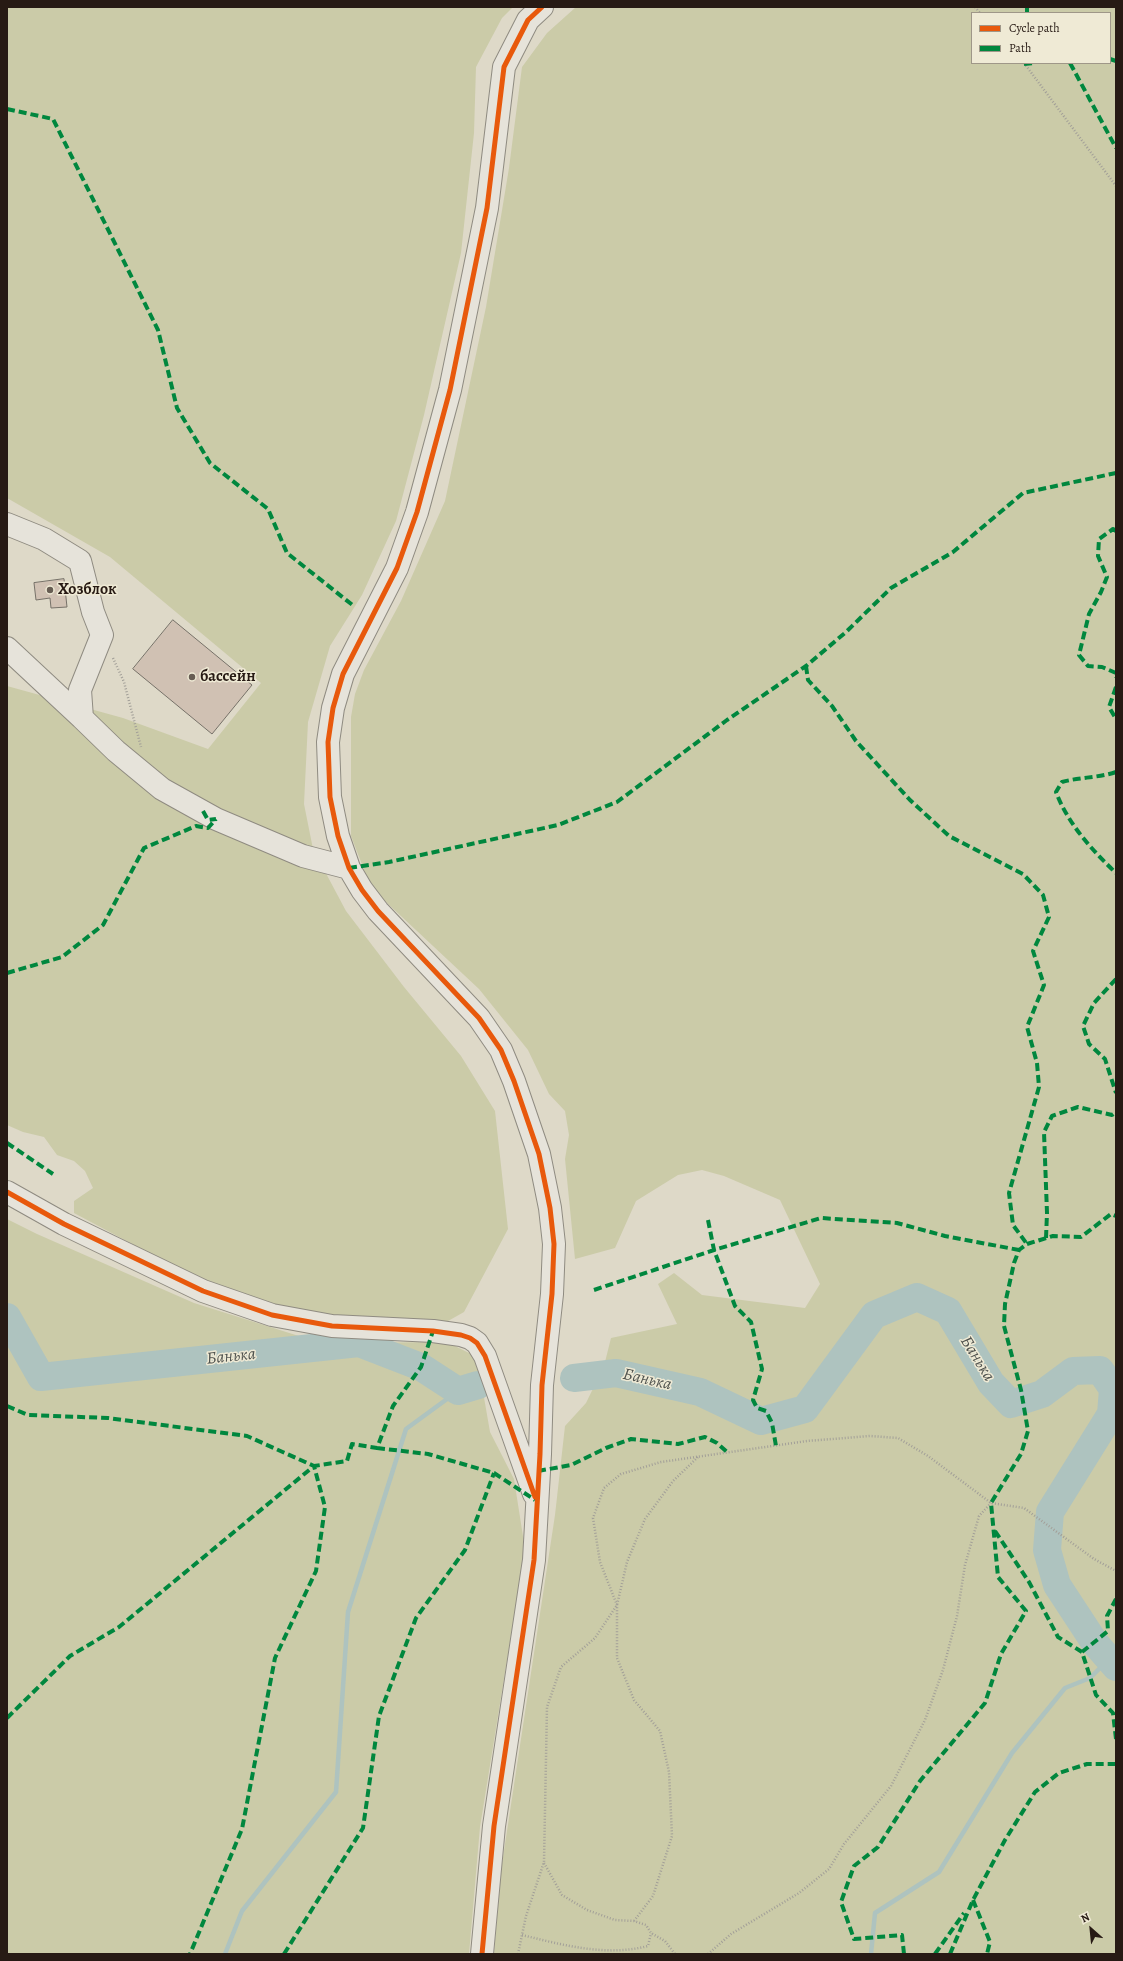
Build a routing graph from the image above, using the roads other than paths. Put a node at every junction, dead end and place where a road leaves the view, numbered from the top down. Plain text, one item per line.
1 (542, 7) edge
2 (7, 524) edge
3 (7, 648) edge
4 (82, 718) junction
5 (349, 868) junction
6 (7, 1192) edge
7 (537, 1501) junction
8 (482, 1954) edge

1 - 5 street
2 - 4 street
3 - 4 street
4 - 5 street
5 - 7 street
6 - 7 street
7 - 8 street

